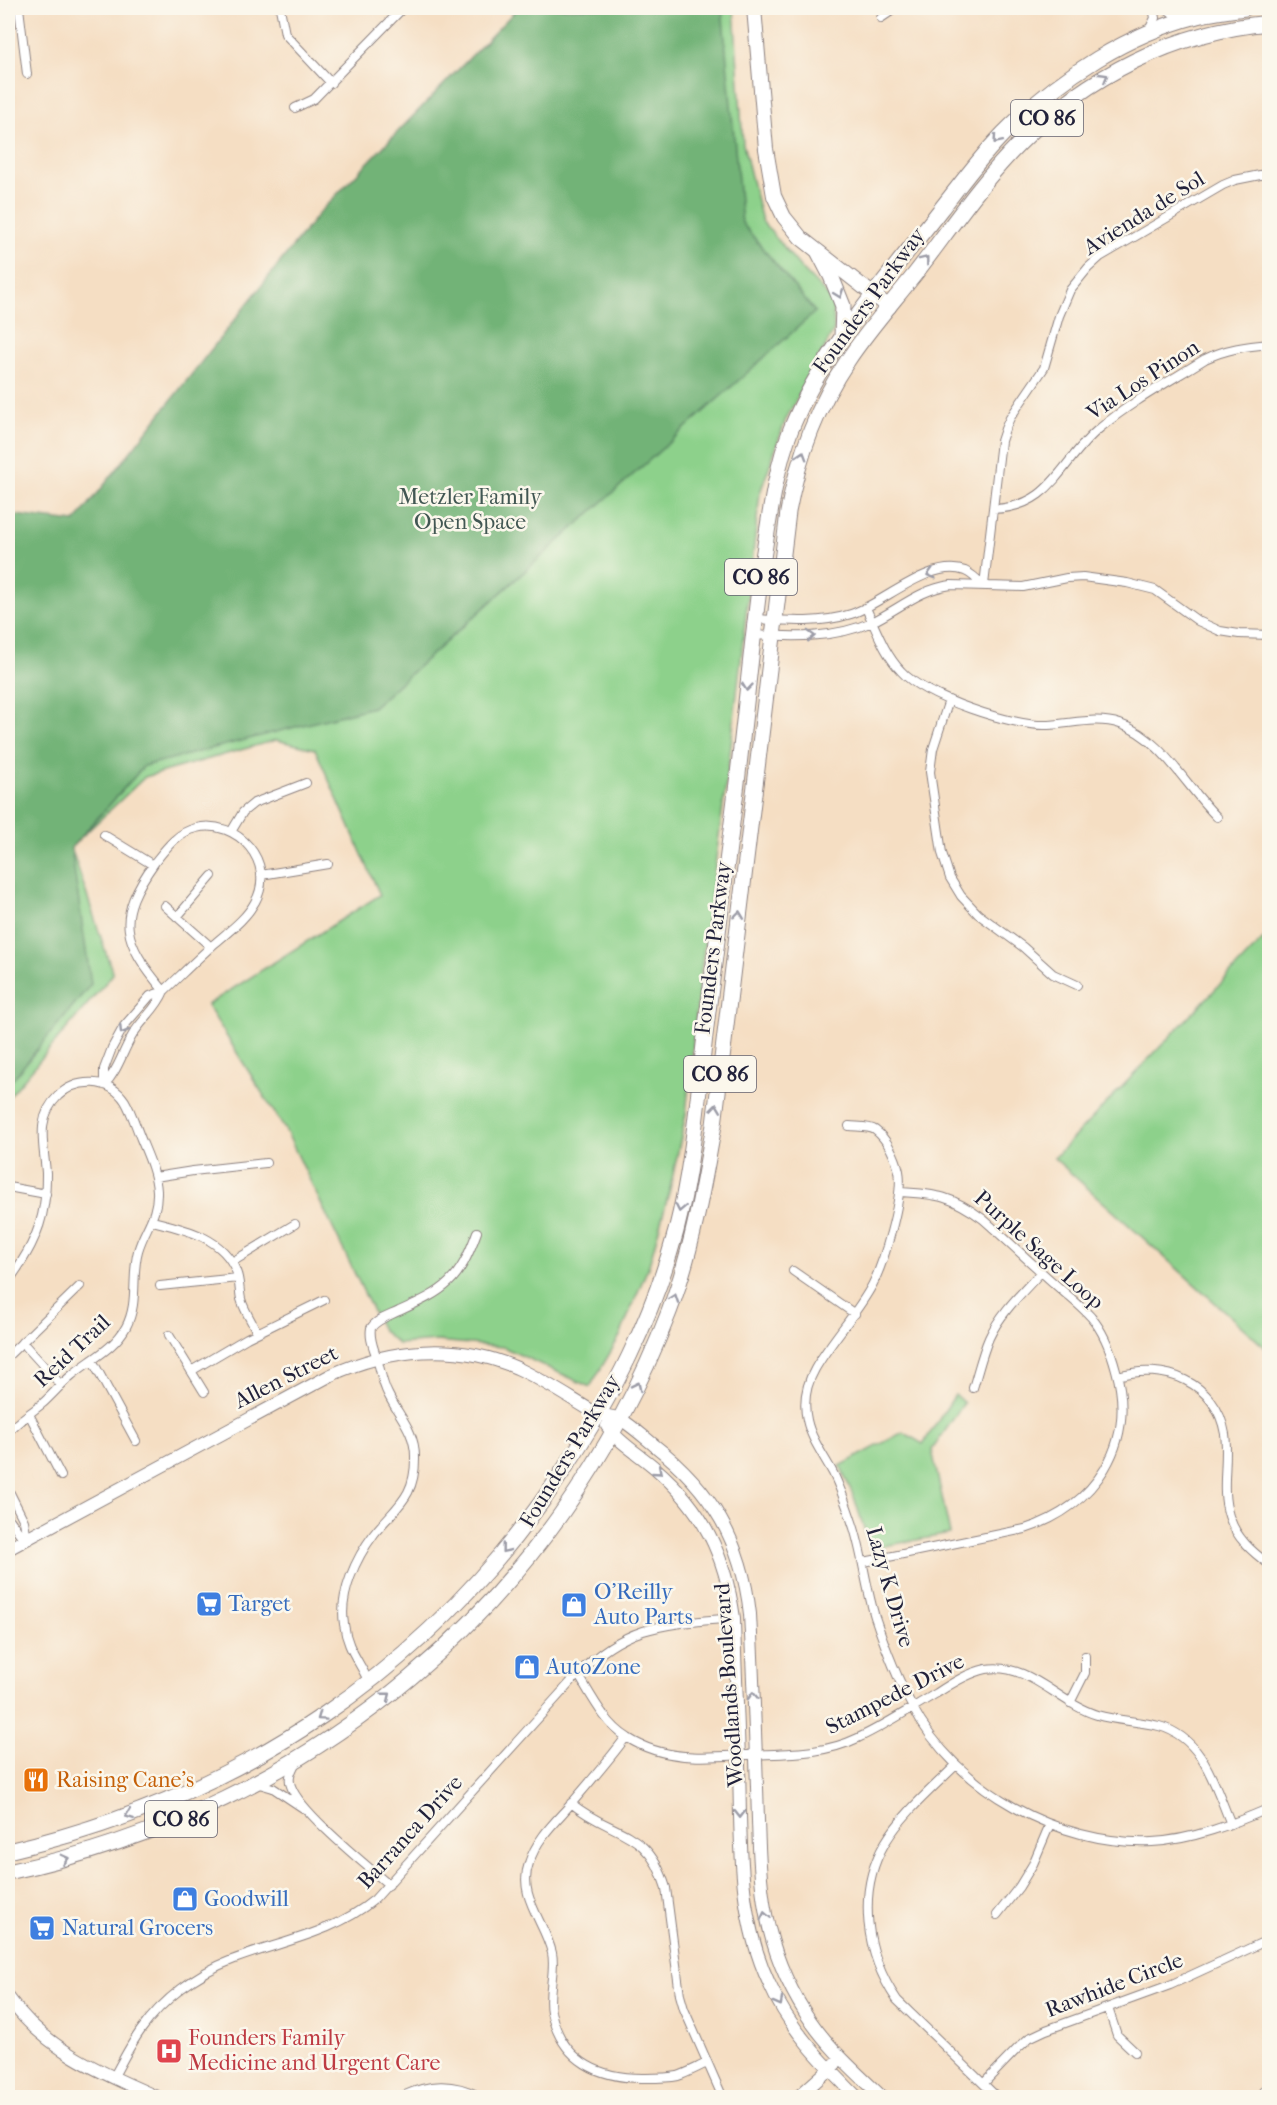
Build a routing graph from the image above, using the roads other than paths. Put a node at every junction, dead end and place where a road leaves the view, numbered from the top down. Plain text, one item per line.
1 (19, 8) edge
2 (280, 8) edge
3 (403, 8) edge
4 (754, 8) edge
5 (896, 8) edge
6 (1154, 8) edge
7 (1166, 8) edge
8 (1245, 8) edge
9 (881, 18) dead end
10 (1185, 20) junction
11 (1269, 23) edge
12 (1146, 34) junction
13 (27, 74) dead end
14 (331, 83) junction
15 (295, 108) dead end
16 (1269, 172) edge
17 (819, 253) junction
18 (875, 295) junction
19 (889, 306) junction
20 (842, 338) junction
21 (1269, 344) edge
22 (993, 509) junction
23 (984, 585) junction
24 (866, 608) junction
25 (755, 619) junction
26 (775, 620) junction
27 (872, 621) junction
28 (753, 635) junction
29 (1269, 635) edge
30 (772, 636) junction
31 (949, 700) junction
32 (306, 783) dead end
33 (1217, 817) dead end
34 (231, 832) junction
35 (104, 834) dead end
36 (328, 864) dead end
37 (153, 865) junction
38 (261, 875) junction
39 (212, 876) dead end
40 (165, 906) dead end
41 (177, 917) junction
42 (211, 947) junction
43 (1077, 986) dead end
44 (164, 991) junction
45 (105, 1085) junction
46 (849, 1126) dead end
47 (266, 1163) dead end
48 (154, 1177) junction
49 (8, 1187) edge
50 (900, 1192) junction
51 (45, 1194) junction
52 (152, 1221) junction
53 (295, 1224) dead end
54 (477, 1232) dead end
55 (232, 1262) junction
56 (793, 1271) dead end
57 (1041, 1272) junction
58 (238, 1278) junction
59 (8, 1282) edge
60 (80, 1286) dead end
61 (160, 1287) dead end
62 (324, 1300) dead end
63 (855, 1314) junction
64 (257, 1332) junction
65 (169, 1335) dead end
66 (22, 1342) junction
67 (8, 1356) edge
68 (377, 1358) junction
69 (92, 1360) junction
70 (191, 1371) junction
71 (1118, 1376) junction
72 (61, 1385) junction
73 (974, 1388) dead end
74 (204, 1392) dead end
75 (29, 1414) junction
76 (599, 1415) junction
77 (621, 1419) junction
78 (8, 1432) edge
79 (612, 1434) junction
80 (136, 1441) dead end
81 (61, 1476) dead end
82 (8, 1489) edge
83 (8, 1517) edge
84 (27, 1539) junction
85 (8, 1549) edge
86 (864, 1562) junction
87 (722, 1563) junction
88 (1269, 1565) edge
89 (747, 1587) junction
90 (734, 1618) junction
91 (1085, 1656) dead end
92 (578, 1674) junction
93 (369, 1683) junction
94 (1070, 1703) junction
95 (912, 1707) junction
96 (341, 1731) junction
97 (626, 1737) junction
98 (739, 1755) junction
99 (756, 1755) junction
100 (297, 1760) junction
101 (956, 1765) junction
102 (256, 1783) junction
103 (571, 1803) junction
104 (1269, 1808) edge
105 (306, 1810) junction
106 (1050, 1824) junction
107 (1231, 1824) junction
108 (8, 1851) edge
109 (8, 1872) edge
110 (388, 1885) junction
111 (997, 1915) dead end
112 (1269, 1939) edge
113 (8, 1997) edge
114 (1108, 2008) junction
115 (1135, 2052) dead end
116 (842, 2058) junction
117 (707, 2063) junction
118 (830, 2069) junction
119 (113, 2078) junction
120 (984, 2083) junction
121 (1269, 2084) edge
122 (159, 2097) edge
123 (403, 2097) edge
124 (478, 2097) edge
125 (723, 2097) edge
126 (797, 2097) edge
127 (858, 2097) edge
128 (883, 2097) edge
129 (998, 2097) edge
130 (1259, 2097) edge

1 - 13 street
2 - 14 street
3 - 14 street
4 - 17 main road
5 - 9 street
6 - 12 street
7 - 10 street
8 - 10 highway, Founders Parkway / CO 86
10 - 12 highway, Founders Parkway / CO 86
19 -> 11 highway, Founders Parkway / CO 86
12 -> 18 highway, Founders Parkway / CO 86
14 - 15 street
16 - 22 street, Avienda de Sol
17 - 18 main road
17 -> 20 highway
18 - 19 main road
18 - 20 highway, Founders Parkway / CO 86
26 -> 19 highway, Founders Parkway / CO 86
20 - 25 highway, Founders Parkway / CO 86
21 - 22 street, Via Los Pinon
22 - 23 street, Avienda de Sol
23 -> 24 street
23 - 27 street
23 - 29 street
24 - 26 street
24 - 27 street
25 - 26 street
25 - 28 highway, Founders Parkway / CO 86
26 - 30 highway, Founders Parkway / CO 86
30 -> 27 street
27 - 31 street
28 - 30 street
28 -> 76 highway, Founders Parkway / CO 86
77 -> 30 highway, Founders Parkway / CO 86
31 - 33 street
31 - 43 street
32 - 34 street
34 - 37 street
34 - 38 street
35 - 37 street
36 - 38 street
37 - 44 street
38 - 42 street
39 - 41 street
40 - 41 street
41 - 42 street
42 - 44 street
44 - 45 street
45 - 48 street, Reid Trail
45 - 51 street
46 - 50 street, Lazy K Drive
47 - 48 street
48 - 52 street, Reid Trail
49 - 51 street
50 - 57 street, Purple Sage Loop
50 - 63 street, Lazy K Drive
51 - 59 street
52 - 55 street
52 - 69 street, Reid Trail
53 - 55 street
54 - 68 street
55 - 58 street
56 - 63 street
57 - 71 street, Purple Sage Loop
57 - 73 street
58 - 61 street
58 - 64 street
60 - 66 street
62 - 64 street
63 - 86 street, Lazy K Drive
64 - 70 street
65 - 70 street
66 - 67 street
66 - 72 street
68 - 76 street, Allen Street
68 - 84 street, Allen Street
68 - 93 street
69 - 72 street, Reid Trail
69 - 80 street
70 - 74 street
71 - 86 street, Purple Sage Loop
71 - 88 street
72 - 75 street, Reid Trail
75 - 78 street, Reid Trail
75 - 81 street
76 - 77 street, Woodlands Boulevard
76 - 79 street, Woodlands Boulevard
76 -> 93 highway, Founders Parkway / CO 86
77 - 79 highway, Founders Parkway / CO 86
77 - 89 street, Woodlands Boulevard
79 -> 87 street, Woodlands Boulevard
96 -> 79 highway, Founders Parkway / CO 86
82 - 84 street
83 - 84 street
84 - 85 street, Allen Street
86 - 95 street, Lazy K Drive
87 - 89 street
87 - 90 street, Woodlands Boulevard
99 -> 89 street, Woodlands Boulevard
90 - 92 street, Barranca Drive
90 - 98 street, Woodlands Boulevard
91 - 94 street
92 - 97 street, Stampede Drive
92 - 110 street, Barranca Drive
93 - 96 highway
93 -> 108 highway, Founders Parkway / CO 86
94 - 95 street, Stampede Drive
94 - 107 street, Stampede Drive
95 - 99 street, Stampede Drive
95 - 101 street, Lazy K Drive
96 - 100 highway, Founders Parkway / CO 86
97 - 98 street, Stampede Drive
97 - 103 street
98 - 99 street, Stampede Drive
98 -> 118 street, Woodlands Boulevard
116 -> 99 street, Woodlands Boulevard
100 - 102 highway, Founders Parkway / CO 86
100 - 105 street
101 - 106 street, Lazy K Drive
101 - 120 street
102 - 105 street
109 -> 102 highway, Founders Parkway / CO 86
103 - 117 street
103 - 117 street
104 - 107 street, Lazy K Drive
105 - 110 street
106 - 107 street, Lazy K Drive
106 - 111 street
110 - 119 street, Barranca Drive
112 - 114 street, Rawhide Circle
113 - 119 street
114 - 115 street
114 - 120 street, Rawhide Circle
116 - 118 street
116 - 128 street, Woodlands Boulevard
117 - 125 street
118 - 126 street
118 - 127 street, Woodlands Boulevard
119 - 122 street
120 - 129 street
121 - 130 street
123 - 124 street

